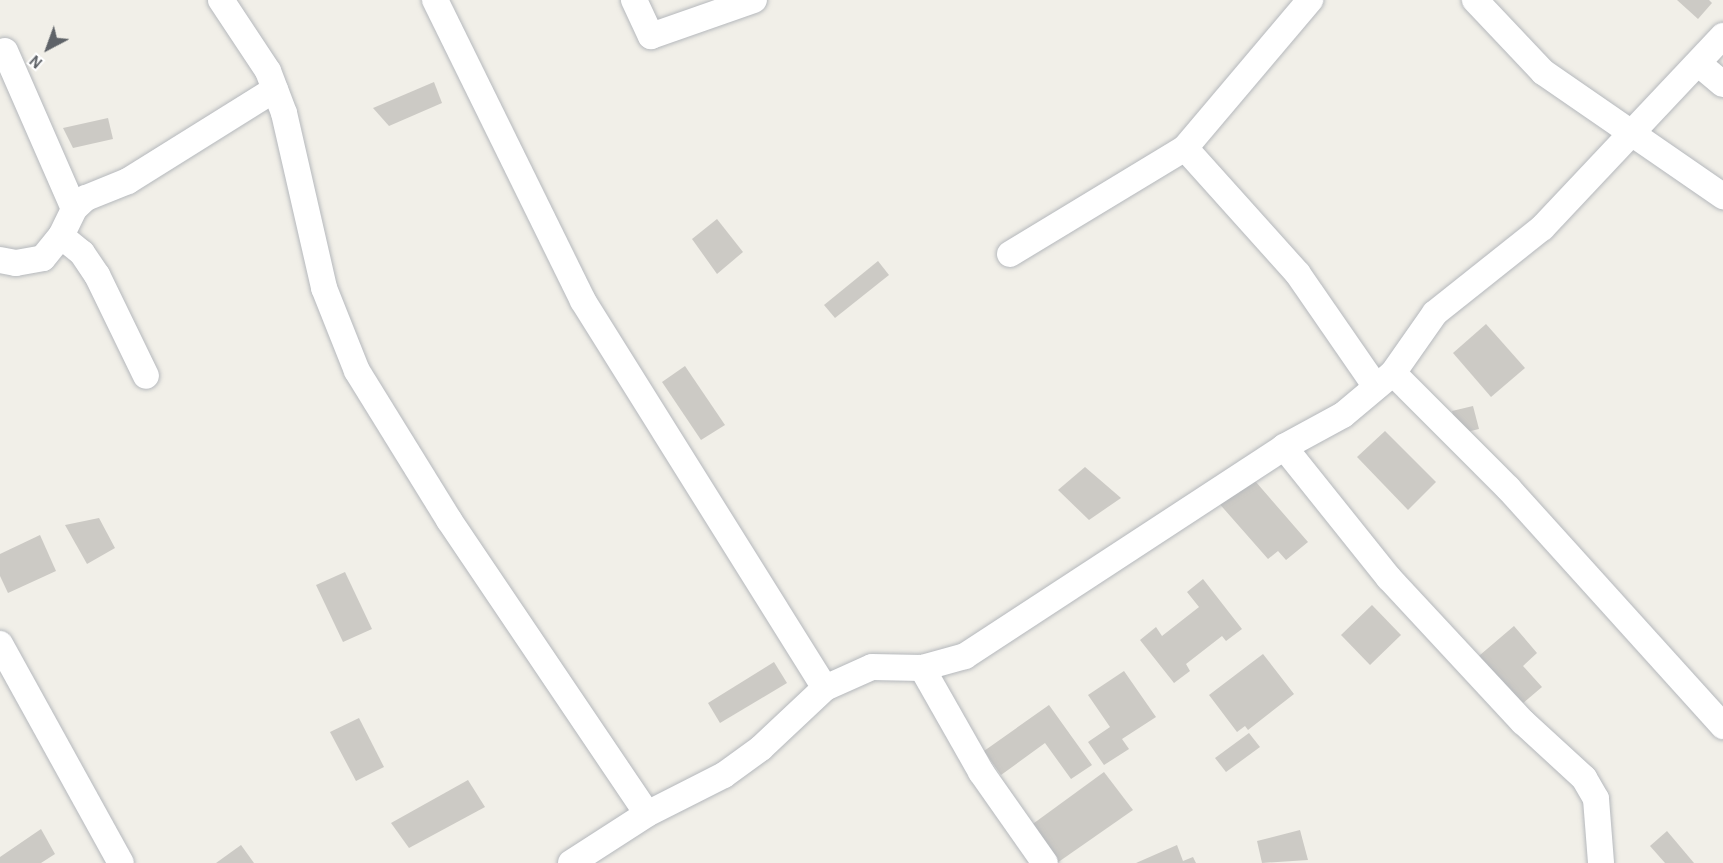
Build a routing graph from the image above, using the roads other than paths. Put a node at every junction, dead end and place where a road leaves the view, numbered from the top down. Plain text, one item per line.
1 (220, 0) edge
2 (435, 0) edge
3 (634, 0) edge
4 (754, 0) edge
5 (1310, 0) edge
6 (1475, 0) edge
7 (1723, 36) edge
8 (5, 51) dead end
9 (1699, 64) junction
10 (1723, 84) edge
11 (275, 89) junction
12 (1634, 134) junction
13 (1185, 148) junction
14 (1723, 196) edge
15 (74, 209) junction
16 (61, 236) junction
17 (1010, 254) dead end
18 (0, 260) edge
19 (146, 376) dead end
20 (1384, 380) junction
21 (1284, 447) junction
22 (0, 644) edge
23 (922, 668) junction
24 (825, 688) junction
25 (1723, 726) edge
26 (647, 814) junction
27 (121, 863) edge
28 (571, 863) edge
29 (1045, 863) edge
30 (1601, 863) edge

1 - 11 street
2 - 24 street
3 - 4 street
5 - 13 street
6 - 12 street
7 - 9 street
8 - 15 street
9 - 10 street
9 - 12 street
11 - 15 street
11 - 26 street
12 - 14 street
12 - 20 street
13 - 17 street
13 - 20 street
15 - 16 street
16 - 18 street
16 - 19 street
20 - 21 street
20 - 25 street
21 - 23 street
21 - 30 street
22 - 27 street
23 - 24 street
23 - 29 street
24 - 26 street
26 - 28 street

